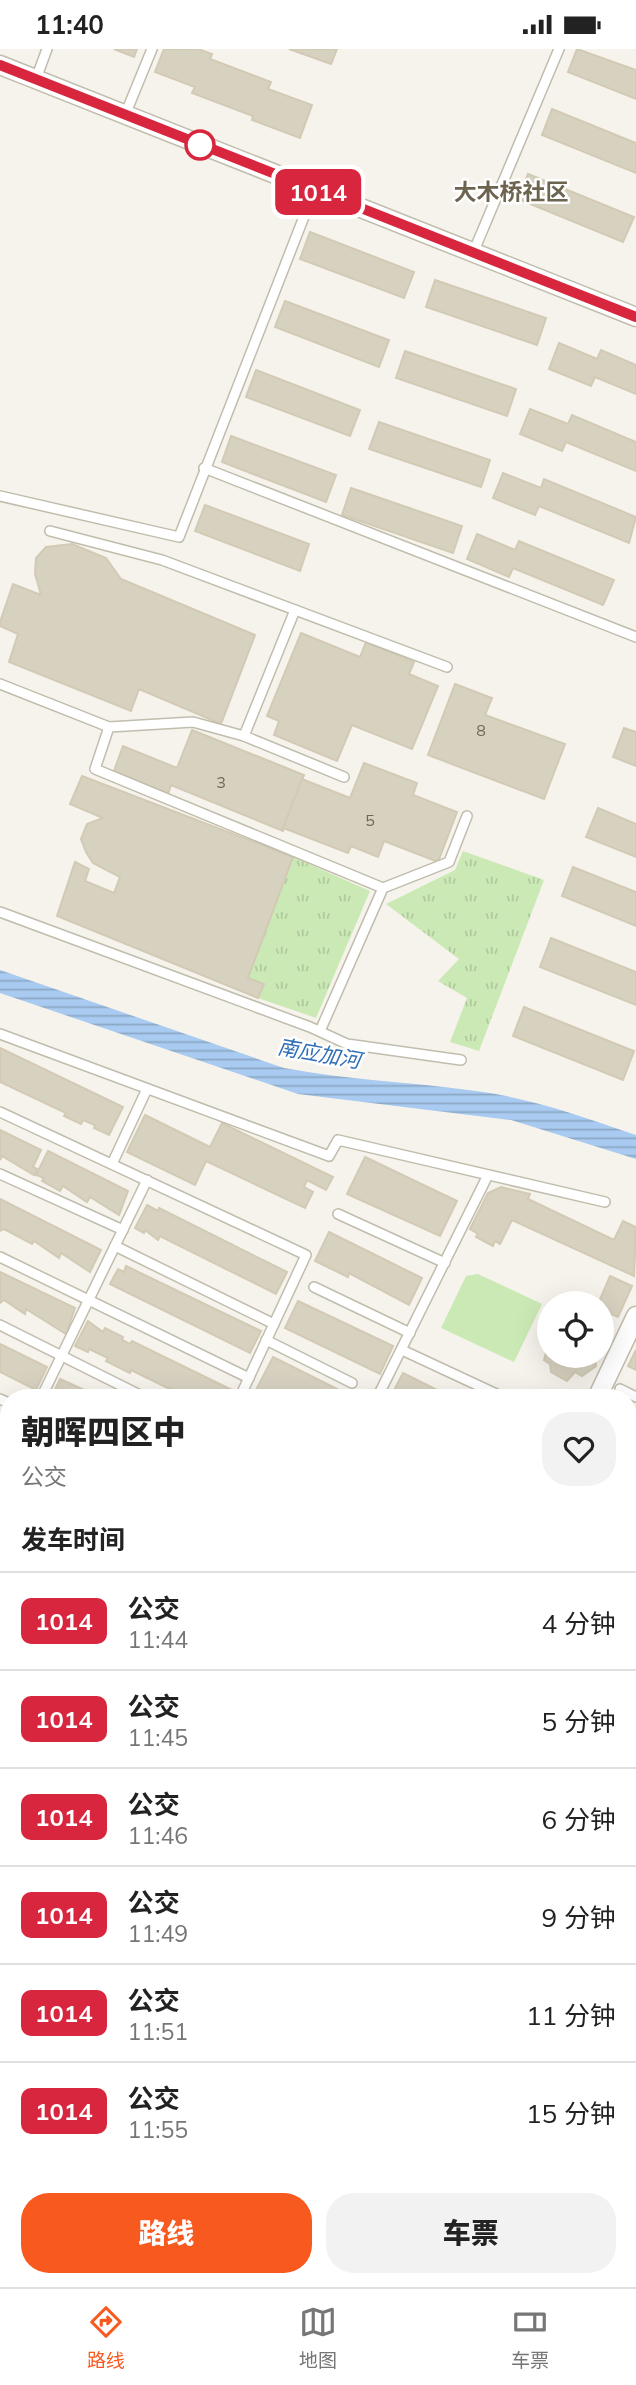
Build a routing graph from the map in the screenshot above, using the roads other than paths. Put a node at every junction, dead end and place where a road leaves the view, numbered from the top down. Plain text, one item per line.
1 (47, 49) edge
2 (152, 49) edge
3 (559, 49) edge
4 (0, 65) edge
5 (36, 79) junction
6 (125, 115) junction
7 (314, 191) junction
8 (472, 254) junction
9 (636, 317) edge
10 (204, 468) junction
11 (0, 496) edge
12 (50, 531) dead end
13 (295, 610) junction
14 (636, 637) edge
15 (447, 667) dead end
16 (0, 684) edge
17 (108, 727) junction
18 (244, 736) junction
19 (344, 777) dead end
20 (467, 816) dead end
21 (383, 888) junction
22 (0, 912) edge
23 (320, 1031) junction
24 (0, 1034) edge
25 (461, 1060) dead end
26 (146, 1091) junction
27 (0, 1112) edge
28 (111, 1164) junction
29 (0, 1174) edge
30 (488, 1175) junction
31 (147, 1180) junction
32 (605, 1202) dead end
33 (338, 1214) dead end
34 (123, 1230) junction
35 (115, 1245) junction
36 (0, 1258) edge
37 (445, 1263) junction
38 (314, 1287) dead end
39 (89, 1300) junction
40 (636, 1316) edge
41 (274, 1324) junction
42 (0, 1325) edge
43 (410, 1333) junction
44 (266, 1340) junction
45 (402, 1350) junction
46 (62, 1356) junction
47 (249, 1378) junction
48 (352, 1383) dead end
49 (46, 1389) edge
50 (128, 1389) edge
51 (245, 1389) edge
52 (382, 1389) edge
53 (486, 1389) edge
54 (601, 1389) edge

1 - 5 lane
2 - 6 lane
3 - 8 lane
4 - 5 street
5 - 6 street
6 - 7 street
7 - 8 street
7 - 10 lane
8 - 9 street
10 - 11 lane
10 - 14 lane
12 - 13 lane
13 - 15 lane
13 - 18 lane
16 - 17 lane
17 - 18 lane
17 - 21 lane
18 - 19 lane
20 - 21 lane
21 - 23 lane
22 - 23 lane
23 - 25 lane
24 - 26 lane
26 - 28 lane
26 - 30 lane
27 - 28 lane
28 - 31 lane
29 - 34 lane
30 - 32 lane
30 - 37 lane
31 - 34 lane
31 - 41 lane
33 - 37 lane
34 - 35 lane
35 - 39 lane
35 - 41 lane
36 - 39 lane
37 - 43 lane
38 - 43 lane
39 - 46 lane
39 - 47 lane
40 - 54 street
41 - 44 lane
42 - 46 lane
43 - 45 lane
44 - 47 lane
44 - 48 lane
45 - 52 lane
45 - 53 lane
46 - 49 lane
46 - 50 lane
47 - 51 lane

